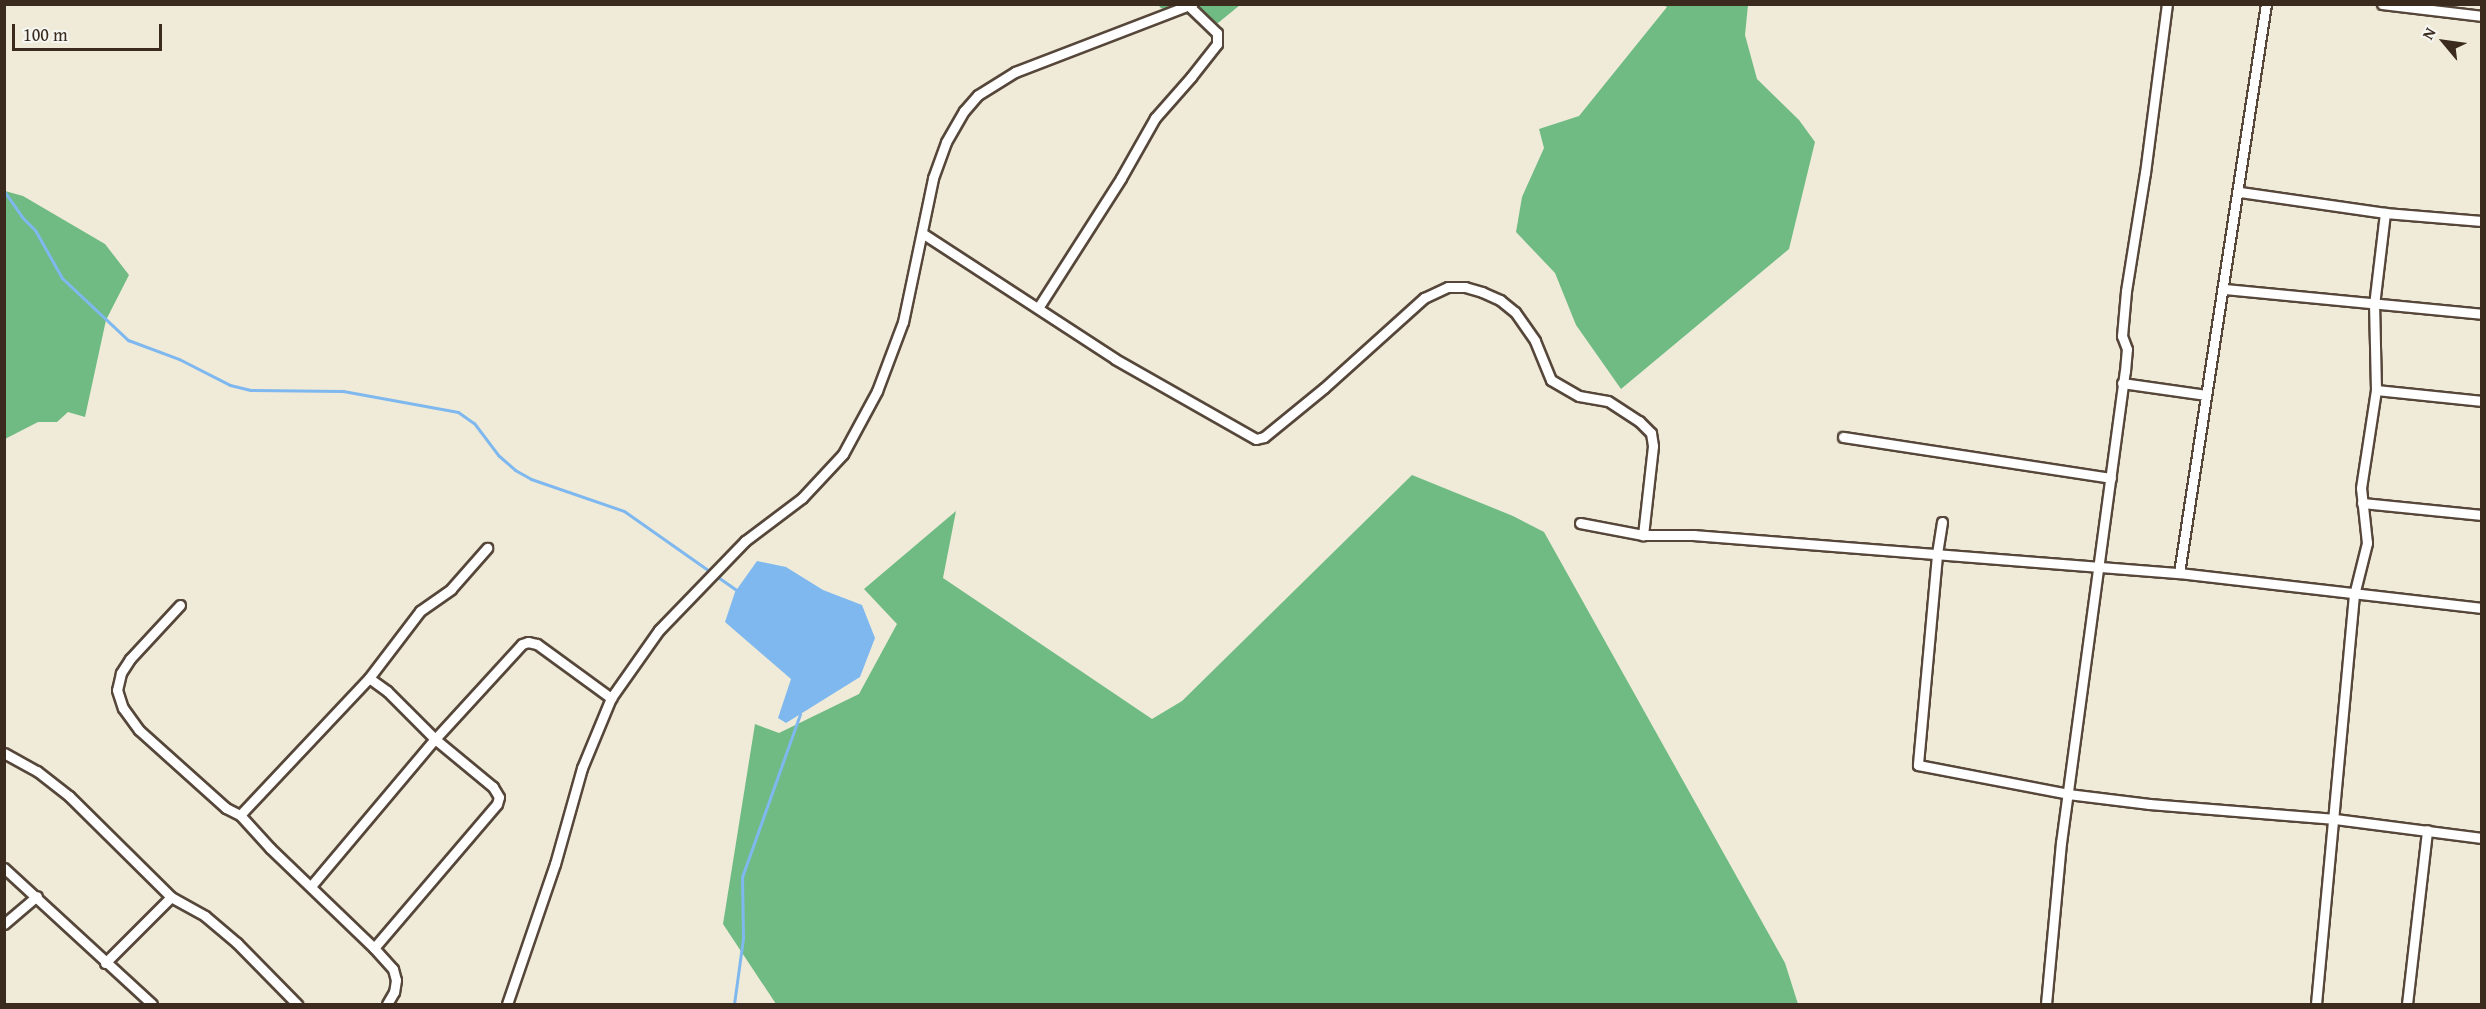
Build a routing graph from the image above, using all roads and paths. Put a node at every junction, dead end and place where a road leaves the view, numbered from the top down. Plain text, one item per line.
1 (2167, 4) edge
2 (2266, 4) edge
3 (2382, 4) edge
4 (1190, 5) edge
5 (2481, 16) edge
6 (2240, 192) junction
7 (2385, 213) junction
8 (2481, 222) edge
9 (922, 233) junction
10 (2224, 289) junction
11 (2374, 305) junction
12 (1038, 309) junction
13 (2481, 314) edge
14 (2122, 383) junction
15 (2376, 390) junction
16 (2206, 395) junction
17 (2481, 401) edge
18 (1843, 437) dead end
19 (2110, 478) junction
20 (2362, 503) junction
21 (2481, 516) edge
22 (1942, 522) dead end
23 (1580, 523) dead end
24 (1643, 535) junction
25 (487, 548) dead end
26 (1937, 555) junction
27 (2099, 568) junction
28 (2179, 573) junction
29 (2354, 595) junction
30 (180, 605) dead end
31 (2481, 608) edge
32 (369, 678) junction
33 (610, 698) junction
34 (435, 739) junction
35 (4, 753) edge
36 (2068, 794) junction
37 (240, 815) junction
38 (2335, 819) junction
39 (2427, 830) junction
40 (2481, 838) edge
41 (4, 868) edge
42 (311, 886) junction
43 (37, 896) junction
44 (171, 897) junction
45 (4, 924) edge
46 (374, 948) junction
47 (105, 963) junction
48 (152, 1005) edge
49 (297, 1005) edge
50 (387, 1005) edge
51 (507, 1005) edge
52 (2046, 1005) edge
53 (2316, 1005) edge
54 (2407, 1005) edge

1 - 14 street
2 - 6 street
3 - 5 street
4 - 9 street
4 - 12 street
6 - 7 street
6 - 10 street
7 - 8 street
7 - 11 street
9 - 12 street
9 - 33 street
10 - 11 street
10 - 16 street
11 - 13 street
11 - 15 street
12 - 24 street
14 - 16 street
14 - 19 street
15 - 17 street
15 - 20 street
16 - 28 street
18 - 19 street
19 - 27 street
20 - 21 street
20 - 29 street
22 - 26 street
23 - 24 street
24 - 26 street
25 - 32 street
26 - 27 street
26 - 36 street
27 - 28 street
27 - 36 street
28 - 29 street
29 - 31 street
29 - 38 street
30 - 37 street
32 - 34 street
32 - 37 street
33 - 34 street
33 - 51 street
34 - 42 street
34 - 46 street
35 - 44 street
36 - 38 street
36 - 52 street
37 - 42 street
38 - 39 street
38 - 53 street
39 - 40 street
39 - 54 street
41 - 43 street
42 - 46 street
43 - 45 street
43 - 47 street
44 - 47 street
44 - 49 street
46 - 50 street
47 - 48 street

